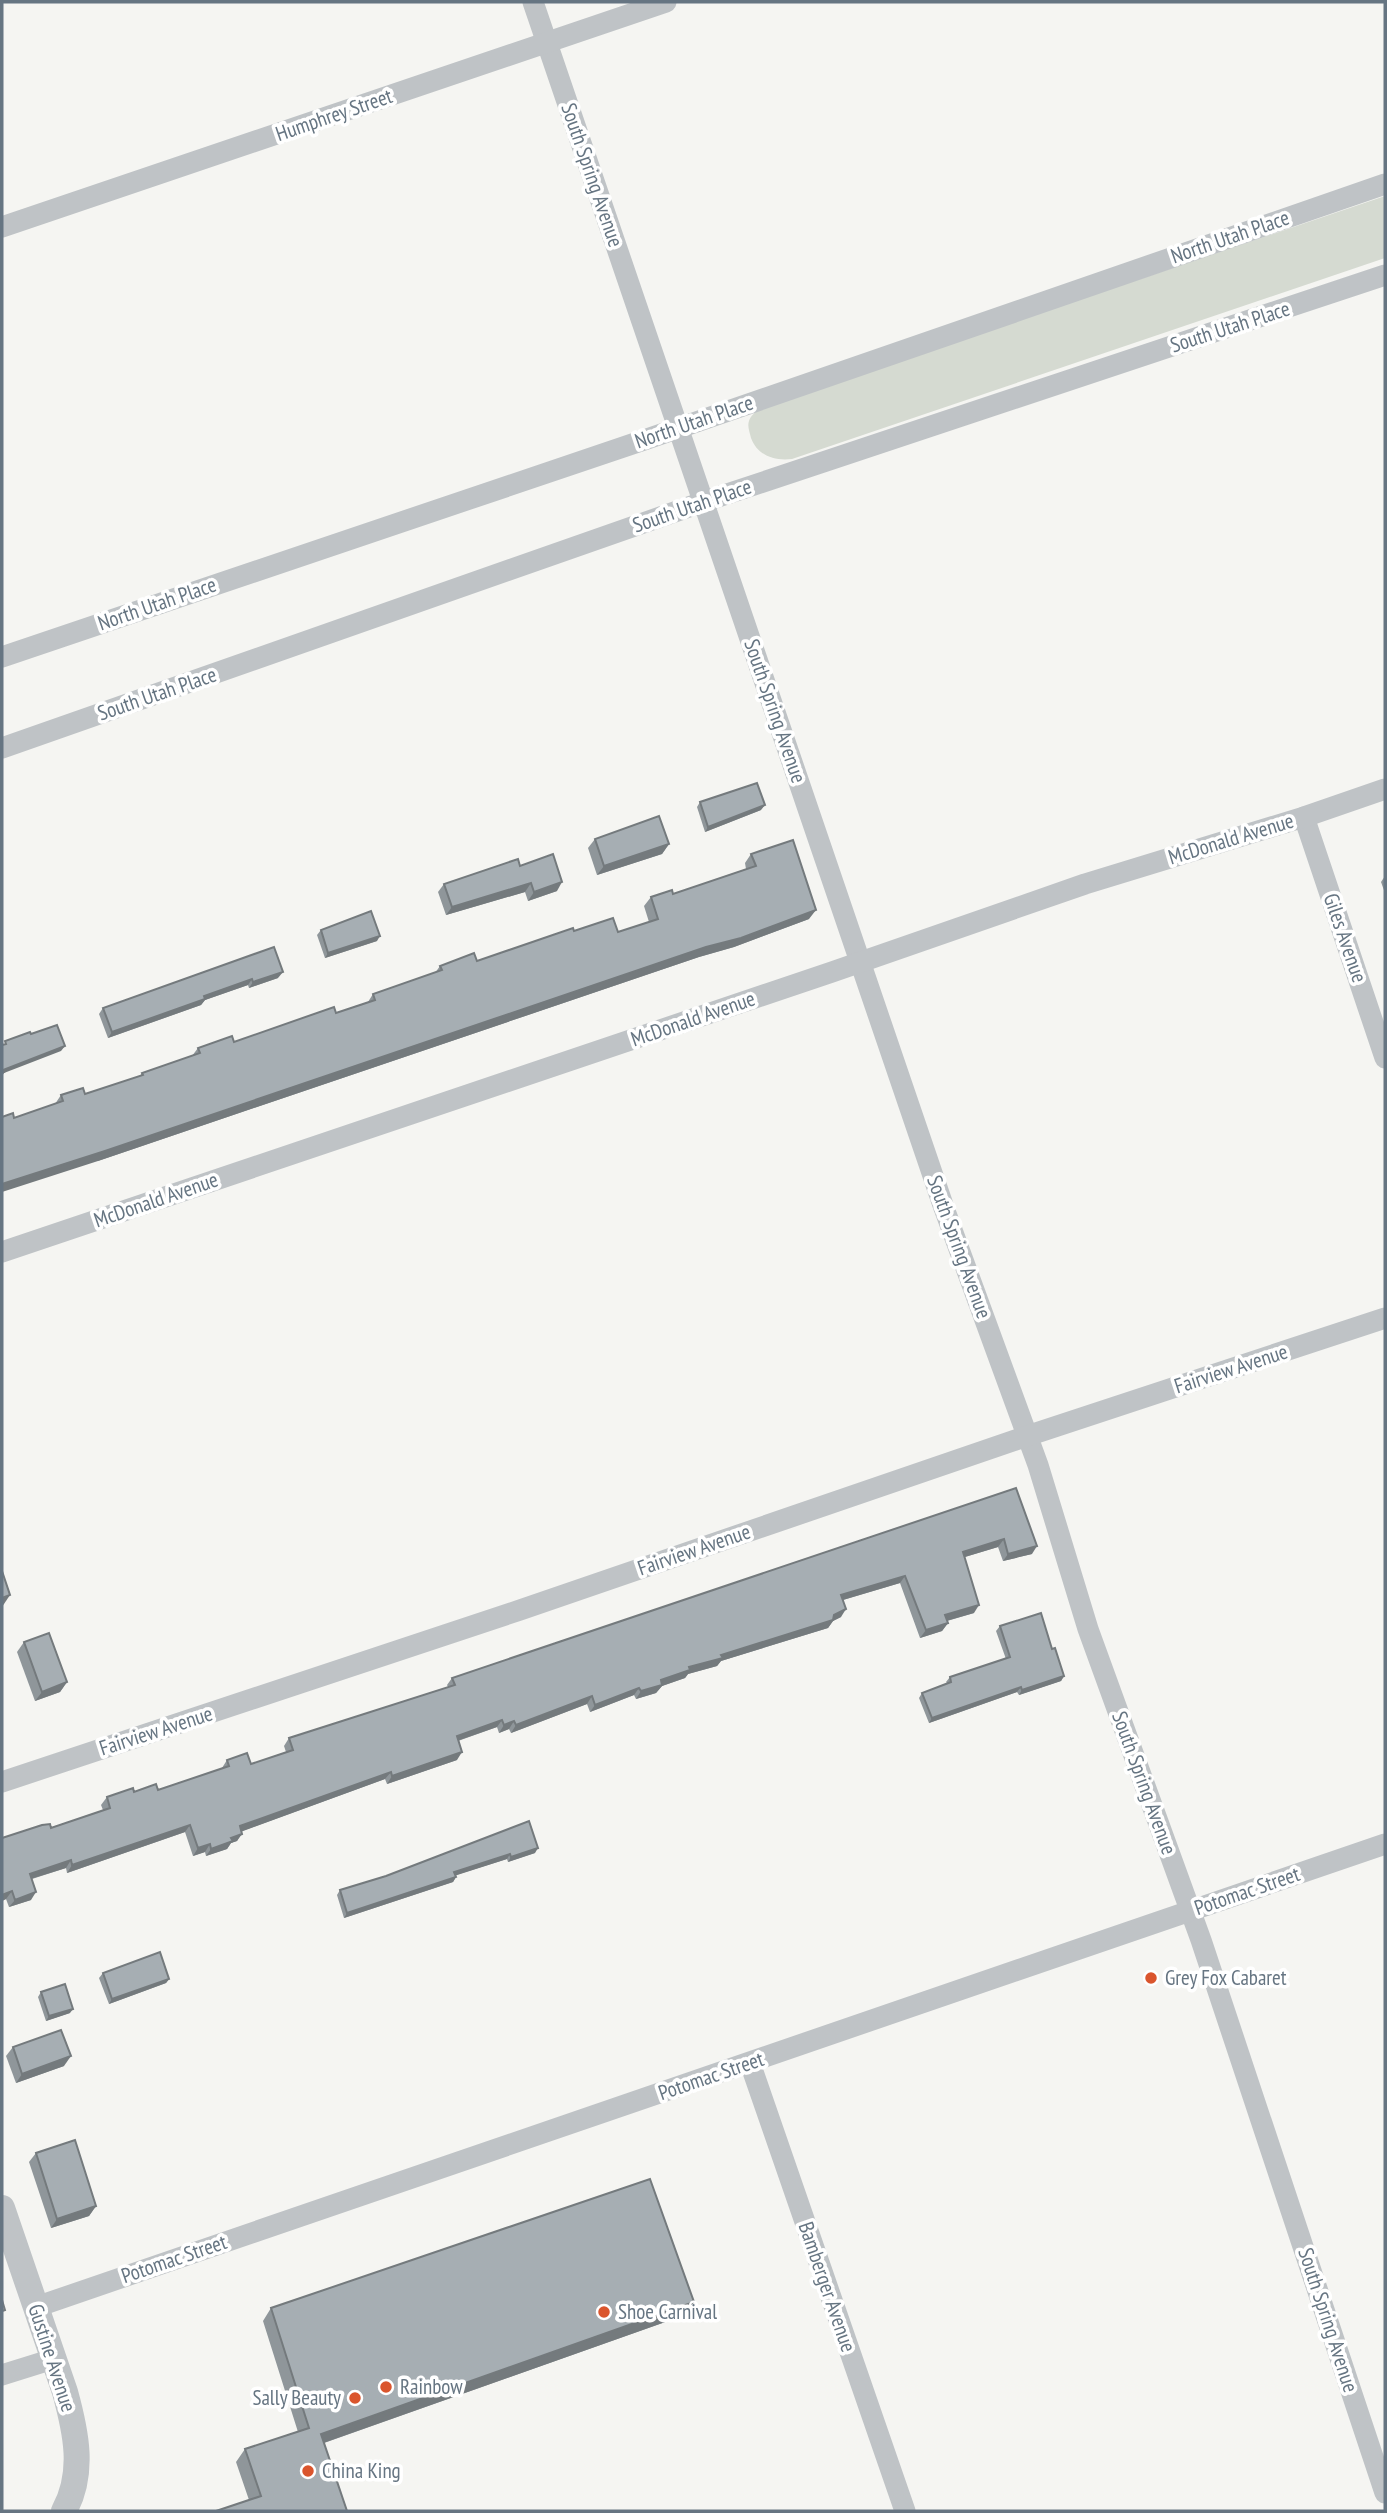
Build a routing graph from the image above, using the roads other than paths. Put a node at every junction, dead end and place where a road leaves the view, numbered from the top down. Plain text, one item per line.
1 (533, 2) edge
2 (666, 2) edge
3 (547, 43) junction
4 (1385, 184) edge
5 (2, 227) edge
6 (1385, 275) edge
7 (678, 428) junction
8 (703, 502) junction
9 (2, 657) edge
10 (2, 748) edge
11 (1385, 789) edge
12 (1304, 817) junction
13 (860, 962) junction
14 (1385, 1058) edge
15 (2, 1252) edge
16 (1385, 1318) edge
17 (1027, 1436) junction
18 (2, 1782) edge
19 (1385, 1844) edge
20 (1191, 1910) junction
21 (750, 2063) junction
22 (2, 2208) edge
23 (36, 2307) junction
24 (53, 2358) junction
25 (2, 2375) edge
26 (1385, 2493) edge
27 (65, 2511) edge
28 (905, 2511) edge

1 - 3 street, South Spring Avenue
2 - 3 street, Humphrey Street
3 - 5 street, Humphrey Street
3 - 7 street, South Spring Avenue
4 - 7 street, North Utah Place
6 - 8 street, South Utah Place
7 - 8 street, South Spring Avenue
7 - 9 street, North Utah Place
8 - 10 street, South Utah Place
8 - 13 street, South Spring Avenue
11 - 12 street, McDonald Avenue
12 - 13 street, McDonald Avenue
12 - 14 street, Giles Avenue
13 - 15 street, McDonald Avenue
13 - 17 street, South Spring Avenue
16 - 17 street, Fairview Avenue
17 - 18 street, Fairview Avenue
17 - 20 street, South Spring Avenue
19 - 20 street, Potomac Street
20 - 21 street, Potomac Street
20 - 26 street, South Spring Avenue
21 - 23 street, Potomac Street
21 - 28 street, Bamberger Avenue
22 - 23 street, Gustine Avenue
23 - 24 street, Gustine Avenue
24 - 25 street
24 - 27 street, Gustine Avenue

